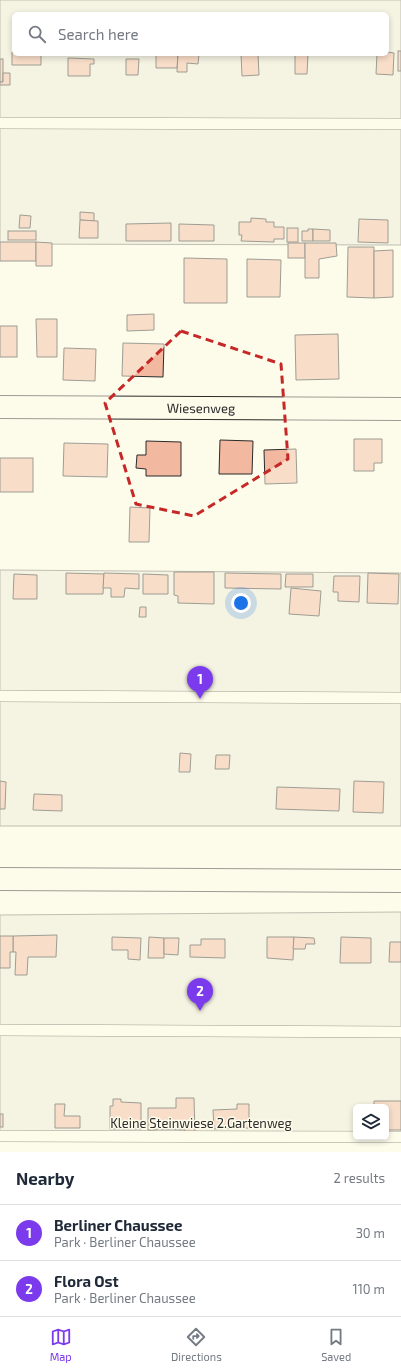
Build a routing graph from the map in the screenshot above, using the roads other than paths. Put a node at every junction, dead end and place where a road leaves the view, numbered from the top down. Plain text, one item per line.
1 (0, 123) edge
2 (401, 124) edge
3 (0, 407) edge
4 (401, 408) edge
5 (0, 696) edge
6 (401, 698) edge
7 (0, 879) edge
8 (401, 881) edge
9 (0, 1030) edge
10 (401, 1032) edge
11 (0, 1136) edge
12 (401, 1137) edge

1 - 2 lane
3 - 4 street, Wiesenweg
5 - 6 lane
7 - 8 street
9 - 10 lane
11 - 12 lane, Kleine Steinwiese 2.Gartenweg

